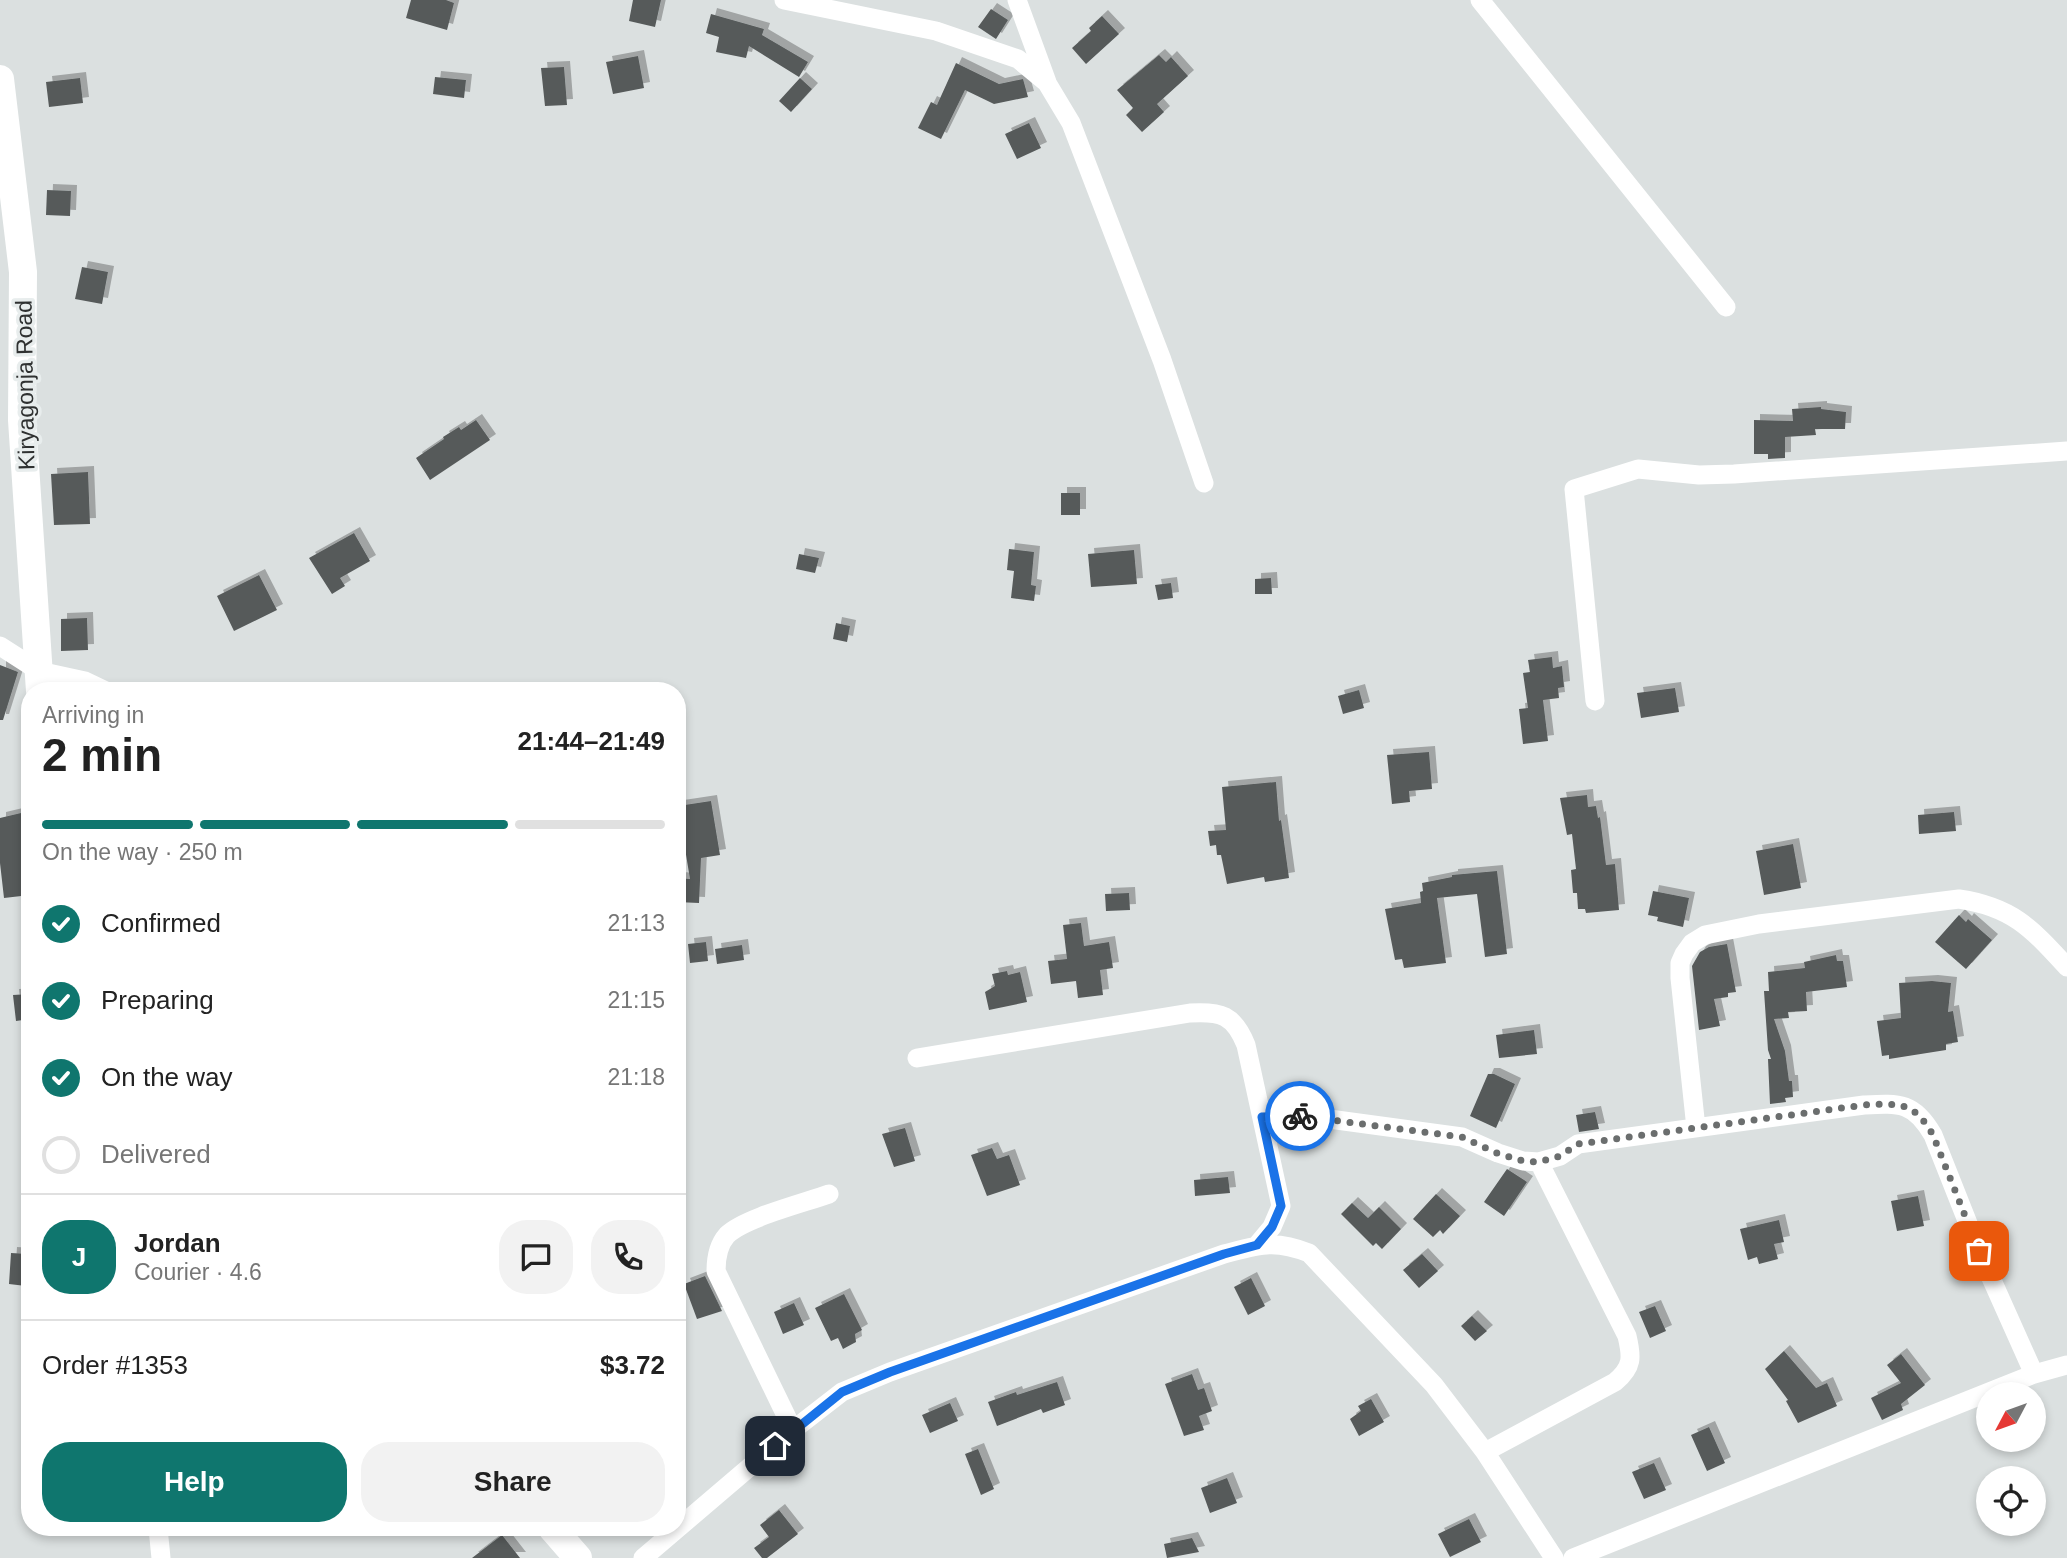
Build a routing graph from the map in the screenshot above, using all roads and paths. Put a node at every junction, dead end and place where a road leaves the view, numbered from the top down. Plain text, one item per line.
1 (784, 0) edge
2 (1017, 0) edge
3 (1480, 0) edge
4 (0, 79) edge
5 (1047, 83) junction
6 (1726, 307) dead end
7 (2067, 451) edge
8 (1204, 483) dead end
9 (0, 646) edge
10 (40, 681) edge
11 (87, 682) edge
12 (1595, 701) dead end
13 (2067, 967) edge
14 (917, 1058) dead end
15 (1262, 1117) junction
16 (1696, 1128) junction
17 (1539, 1162) junction
18 (829, 1194) dead end
19 (1257, 1245) junction
20 (2067, 1365) edge
21 (2034, 1374) junction
22 (793, 1430) junction
23 (1485, 1452) junction
24 (686, 1521) edge
25 (159, 1536) edge
26 (559, 1536) edge
27 (669, 1536) edge
28 (161, 1558) edge
29 (578, 1558) edge
30 (643, 1558) edge
31 (1554, 1558) edge
32 (1573, 1558) edge

1 - 5 street
2 - 5 street
3 - 6 street
4 - 10 street, Kiryagonja Road
5 - 8 street
7 - 12 street
9 - 10 street
10 - 11 street
13 - 16 street
14 - 15 street
15 - 17 street
15 - 19 street
16 - 17 street
16 - 21 street
17 - 23 street
18 - 22 street
19 - 22 street
19 - 23 street
20 - 21 street
21 - 32 street
22 - 24 street
23 - 31 street
25 - 28 street
26 - 29 street
27 - 30 street

